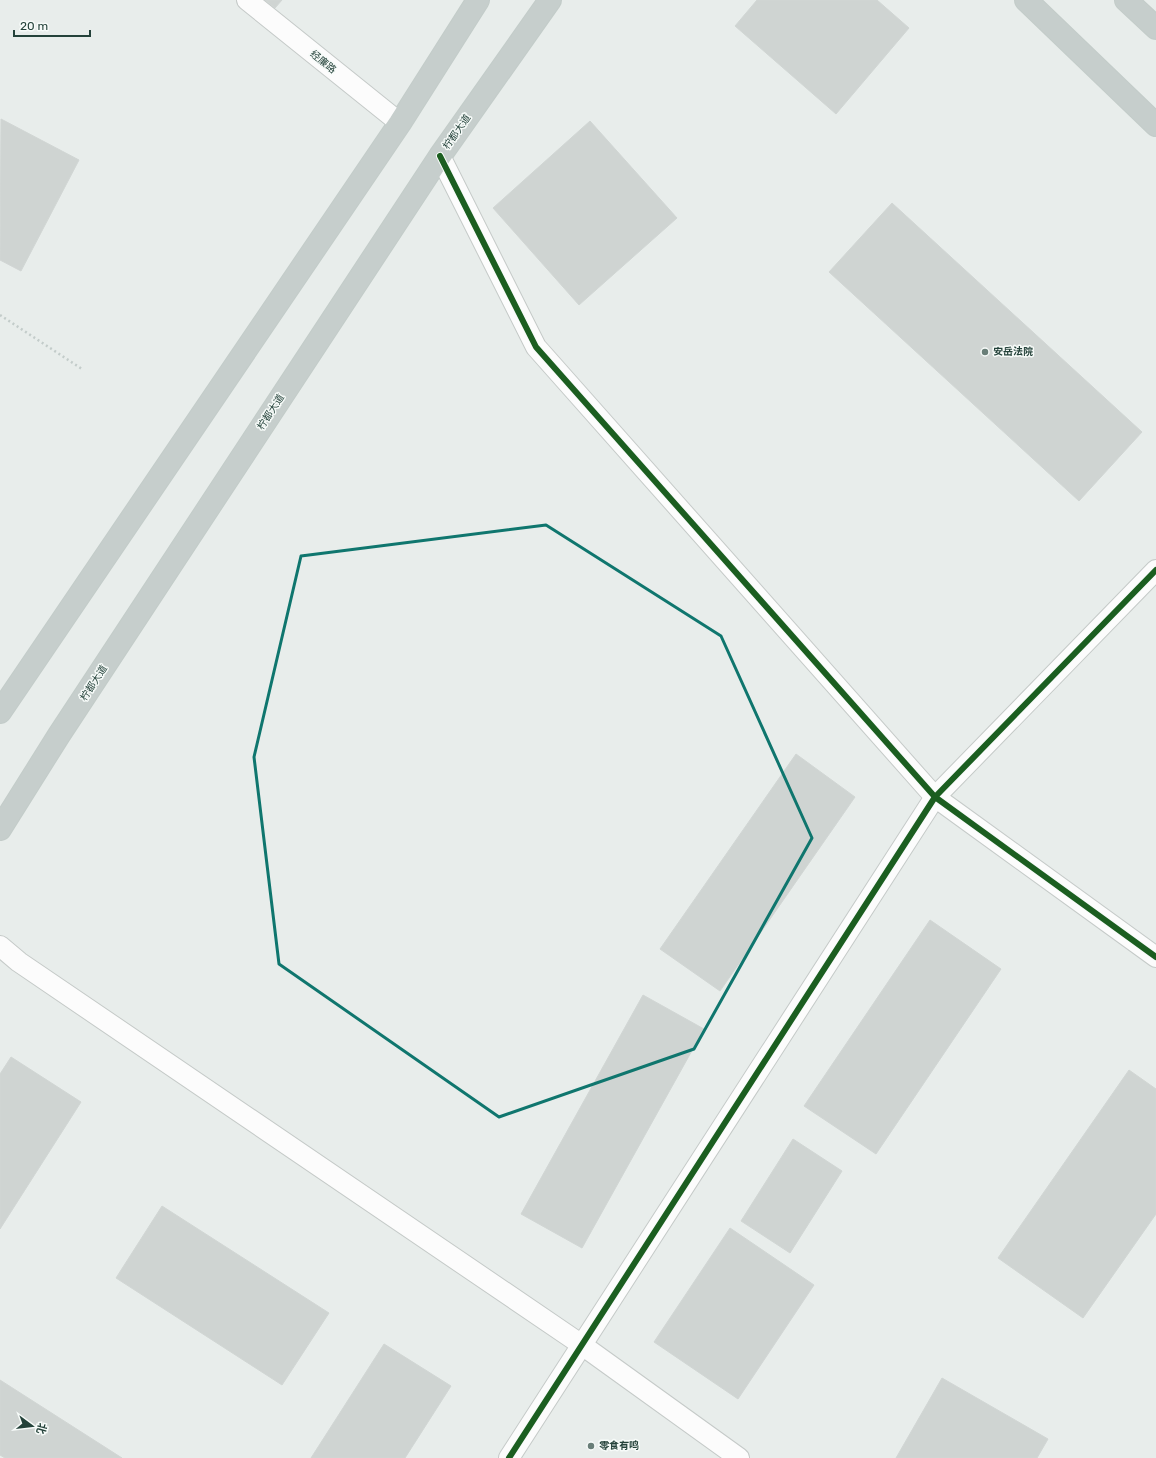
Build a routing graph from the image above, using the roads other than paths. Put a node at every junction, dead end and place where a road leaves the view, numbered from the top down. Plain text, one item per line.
1 (247, 0) edge
2 (478, 0) edge
3 (550, 0) edge
4 (1026, 0) edge
5 (1126, 0) edge
6 (1156, 28) edge
7 (400, 123) junction
8 (1156, 125) edge
9 (440, 156) junction
10 (1156, 570) edge
11 (0, 712) edge
12 (935, 797) junction
13 (0, 829) edge
14 (0, 946) edge
15 (1156, 957) edge
16 (582, 1345) junction
17 (509, 1458) edge
18 (739, 1458) edge

1 - 7 street, 经廉路
2 - 7 highway
3 - 9 highway, 柠都大道
4 - 8 highway
5 - 6 highway
7 - 11 highway
9 - 12 street
9 - 13 highway, 柠都大道
10 - 12 street
12 - 15 street
12 - 16 street
14 - 16 street
16 - 17 street
16 - 18 street

